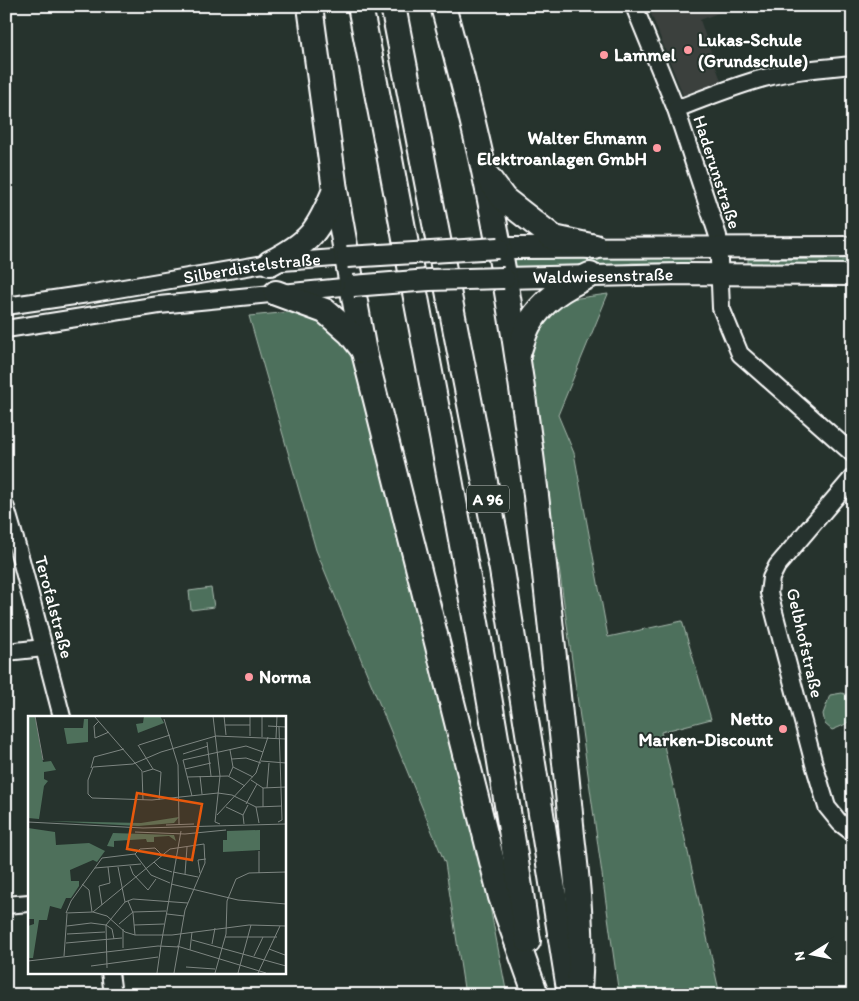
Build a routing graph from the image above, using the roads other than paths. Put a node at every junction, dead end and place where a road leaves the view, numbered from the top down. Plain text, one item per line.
1 (310, 6) edge
2 (360, 6) edge
3 (394, 6) edge
4 (443, 6) edge
5 (634, 6) edge
6 (853, 65) edge
7 (676, 109) junction
8 (485, 173) junction
9 (336, 190) junction
10 (595, 247) junction
11 (719, 247) junction
12 (853, 247) edge
13 (498, 248) junction
14 (347, 257) junction
15 (270, 264) junction
16 (720, 274) junction
17 (590, 275) junction
18 (853, 275) edge
19 (504, 278) junction
20 (353, 286) junction
21 (276, 293) junction
22 (6, 306) edge
23 (6, 329) edge
24 (364, 352) junction
25 (517, 356) junction
26 (853, 454) edge
27 (853, 477) edge
28 (6, 508) edge
29 (44, 648) junction
30 (6, 652) edge
31 (62, 716) edge
32 (853, 833) edge
33 (28, 903) edge
34 (6, 905) edge
35 (110, 974) edge
36 (535, 994) edge
37 (113, 995) edge
38 (570, 995) edge
39 (578, 995) edge

1 - 9 highway
2 - 36 highway, A 96
3 - 38 highway, A 96
4 - 8 highway
5 - 7 street, Haderunstraße
6 - 7 street
7 - 11 street, Haderunstraße
8 - 10 highway
8 - 13 highway
9 - 14 highway
9 - 15 highway
10 - 11 main road, Waldwiesenstraße
10 - 13 main road, Waldwiesenstraße
11 - 12 main road, Waldwiesenstraße
11 - 16 street, Haderunstraße
13 - 14 main road, Silberdistelstraße, bridge
13 - 19 highway
14 - 15 street, Silberdistelstraße
14 - 20 highway
15 - 22 street, Silberdistelstraße
16 - 17 main road, Waldwiesenstraße
16 - 18 main road, Waldwiesenstraße
16 - 26 street, Haderunstraße
17 - 19 main road, Waldwiesenstraße
17 - 25 highway
19 - 20 main road, Waldwiesenstraße, bridge
19 - 25 highway
20 - 21 street, Silberdistelstraße
20 - 24 highway
21 - 23 street, Silberdistelstraße
21 - 24 highway
24 - 36 highway
25 - 39 highway
27 - 32 street, Gelbhofstraße
28 - 29 street, Terofalstraße
29 - 30 street
29 - 31 street, Terofalstraße
33 - 34 street
35 - 37 street

